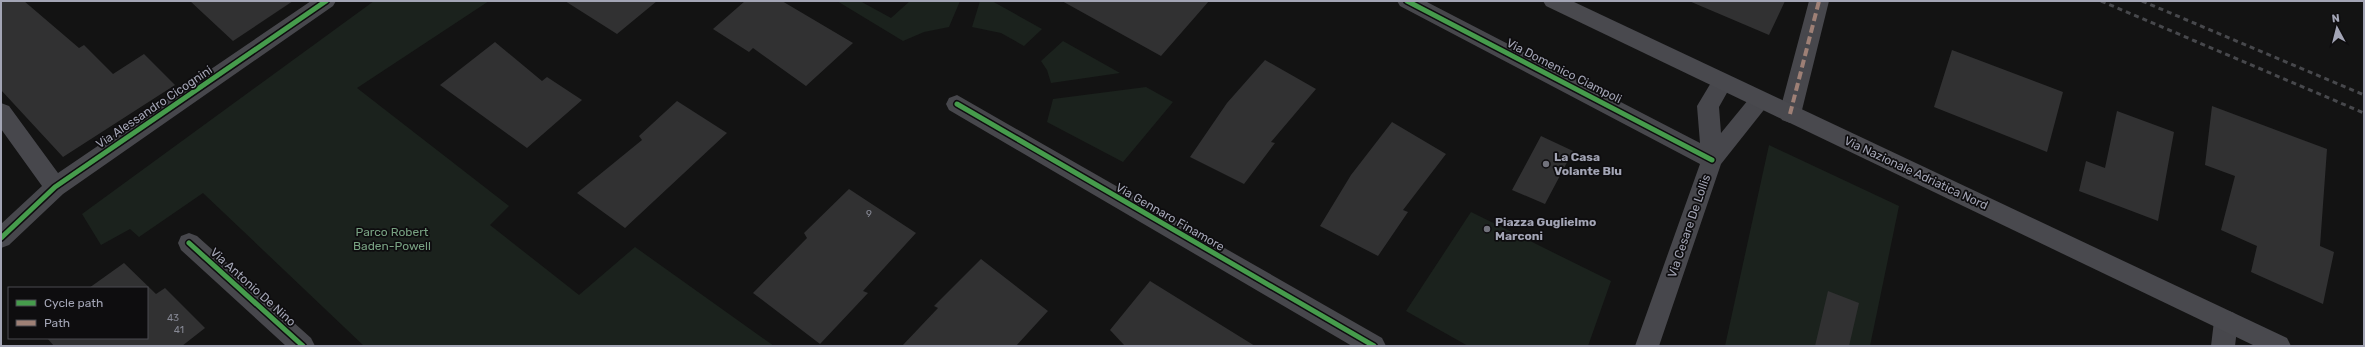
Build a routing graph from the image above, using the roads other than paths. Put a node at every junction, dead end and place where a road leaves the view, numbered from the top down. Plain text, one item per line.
1 (326, 1) edge
2 (1406, 1) edge
3 (1553, 1) edge
4 (1819, 1) edge
5 (1722, 82) junction
6 (1760, 100) junction
7 (957, 104) dead end
8 (1, 112) edge
9 (1790, 114) junction
10 (1712, 160) junction
11 (55, 187) junction
12 (1, 238) edge
13 (189, 243) dead end
14 (2226, 321) junction
15 (303, 346) edge
16 (1374, 346) edge
17 (1647, 346) edge
18 (2223, 346) edge
19 (2279, 346) edge

1 - 11 street, Via Alessandro Cicognini
2 - 10 street, Via Domenico Ciampoli
3 - 5 main road, Via Nazionale Adriatica Nord
4 - 9 street
5 - 6 main road, Via Nazionale Adriatica Nord
5 - 10 street, Via Cesare De Lollis
6 - 9 main road, Via Nazionale Adriatica Nord
6 - 10 street
7 - 16 street, Via Gennaro Finamore
8 - 11 street
9 - 14 main road, Via Nazionale Adriatica Nord
10 - 17 street, Via Cesare De Lollis
11 - 12 street, Via Alessandro Cicognini
13 - 15 street, Via Antonio De Nino
14 - 18 street
14 - 19 main road, Via Nazionale Adriatica Nord

